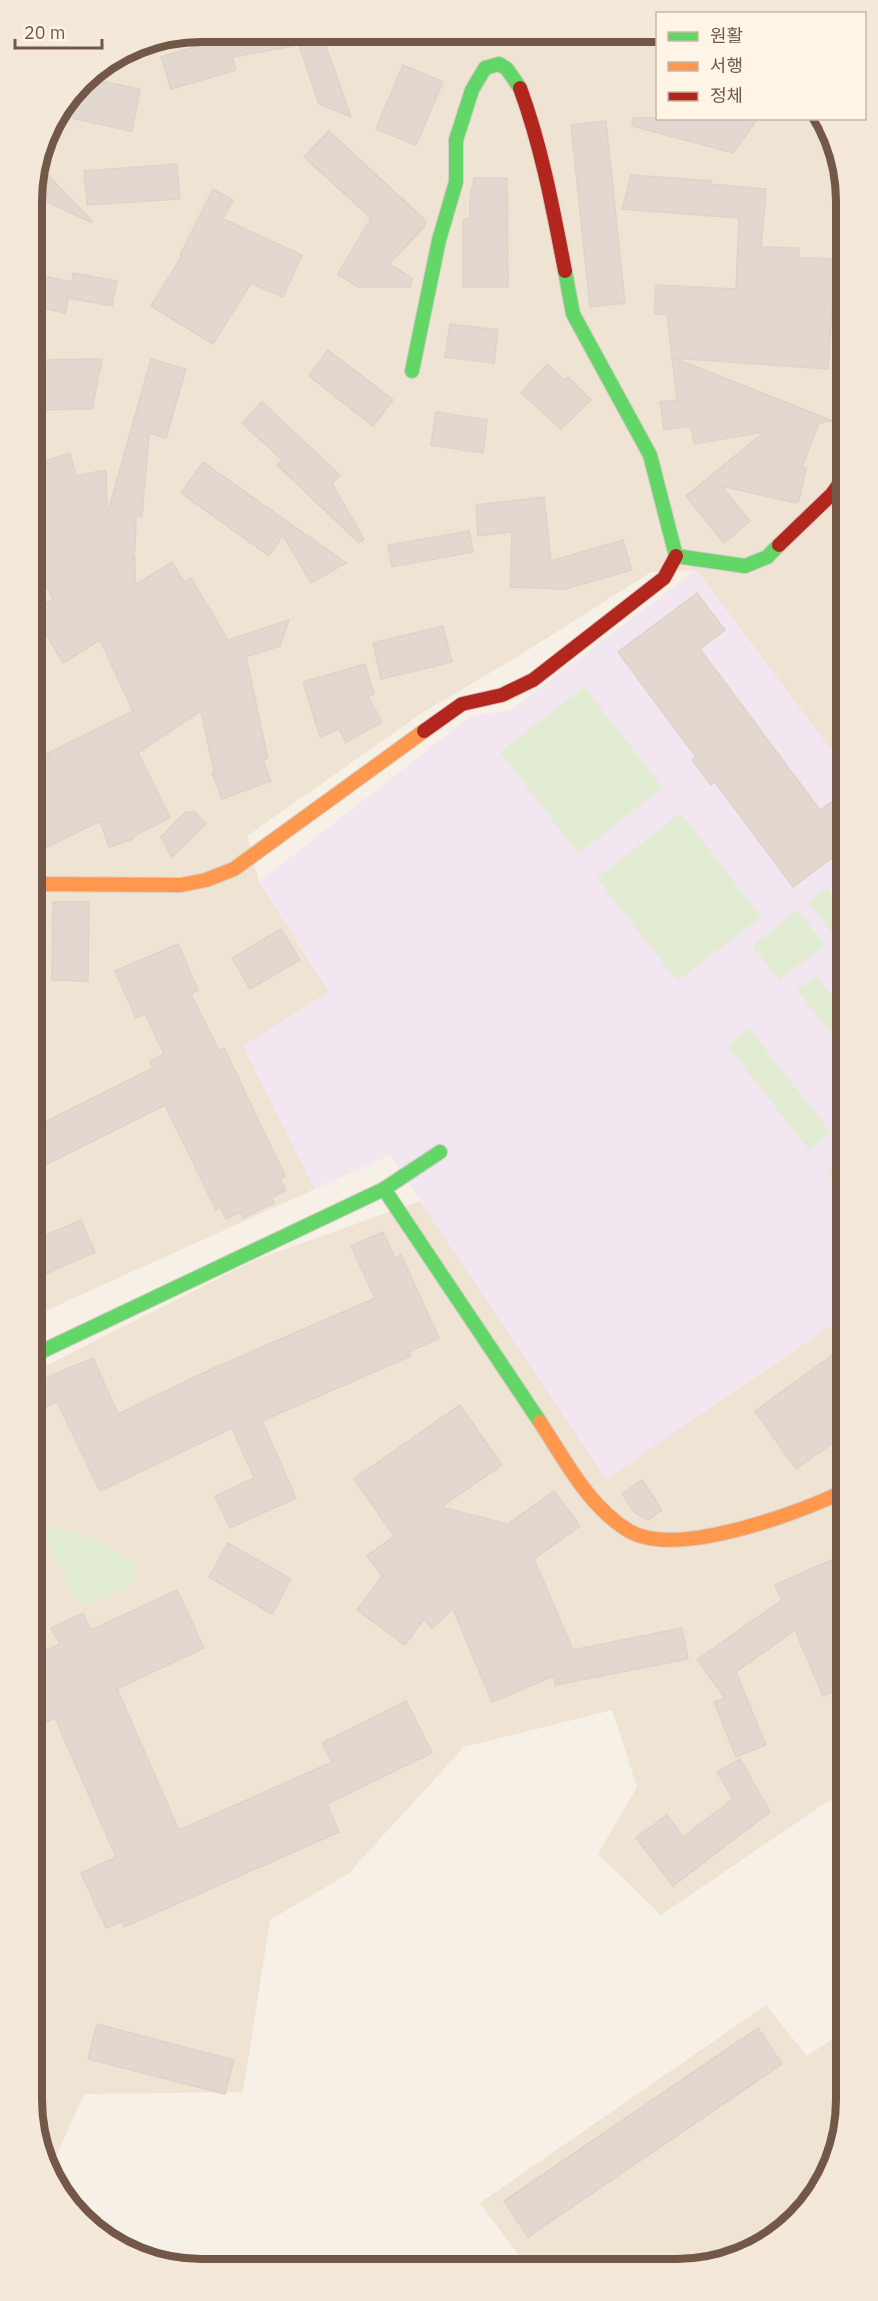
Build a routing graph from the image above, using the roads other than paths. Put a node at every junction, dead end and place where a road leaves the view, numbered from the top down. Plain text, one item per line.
1 (412, 371) dead end
2 (836, 488) edge
3 (676, 556) junction
4 (42, 884) edge
5 (440, 1152) dead end
6 (384, 1190) junction
7 (42, 1351) edge
8 (836, 1496) edge

1 - 3 street
2 - 3 street
3 - 4 street
5 - 6 street
6 - 7 street
6 - 8 street

